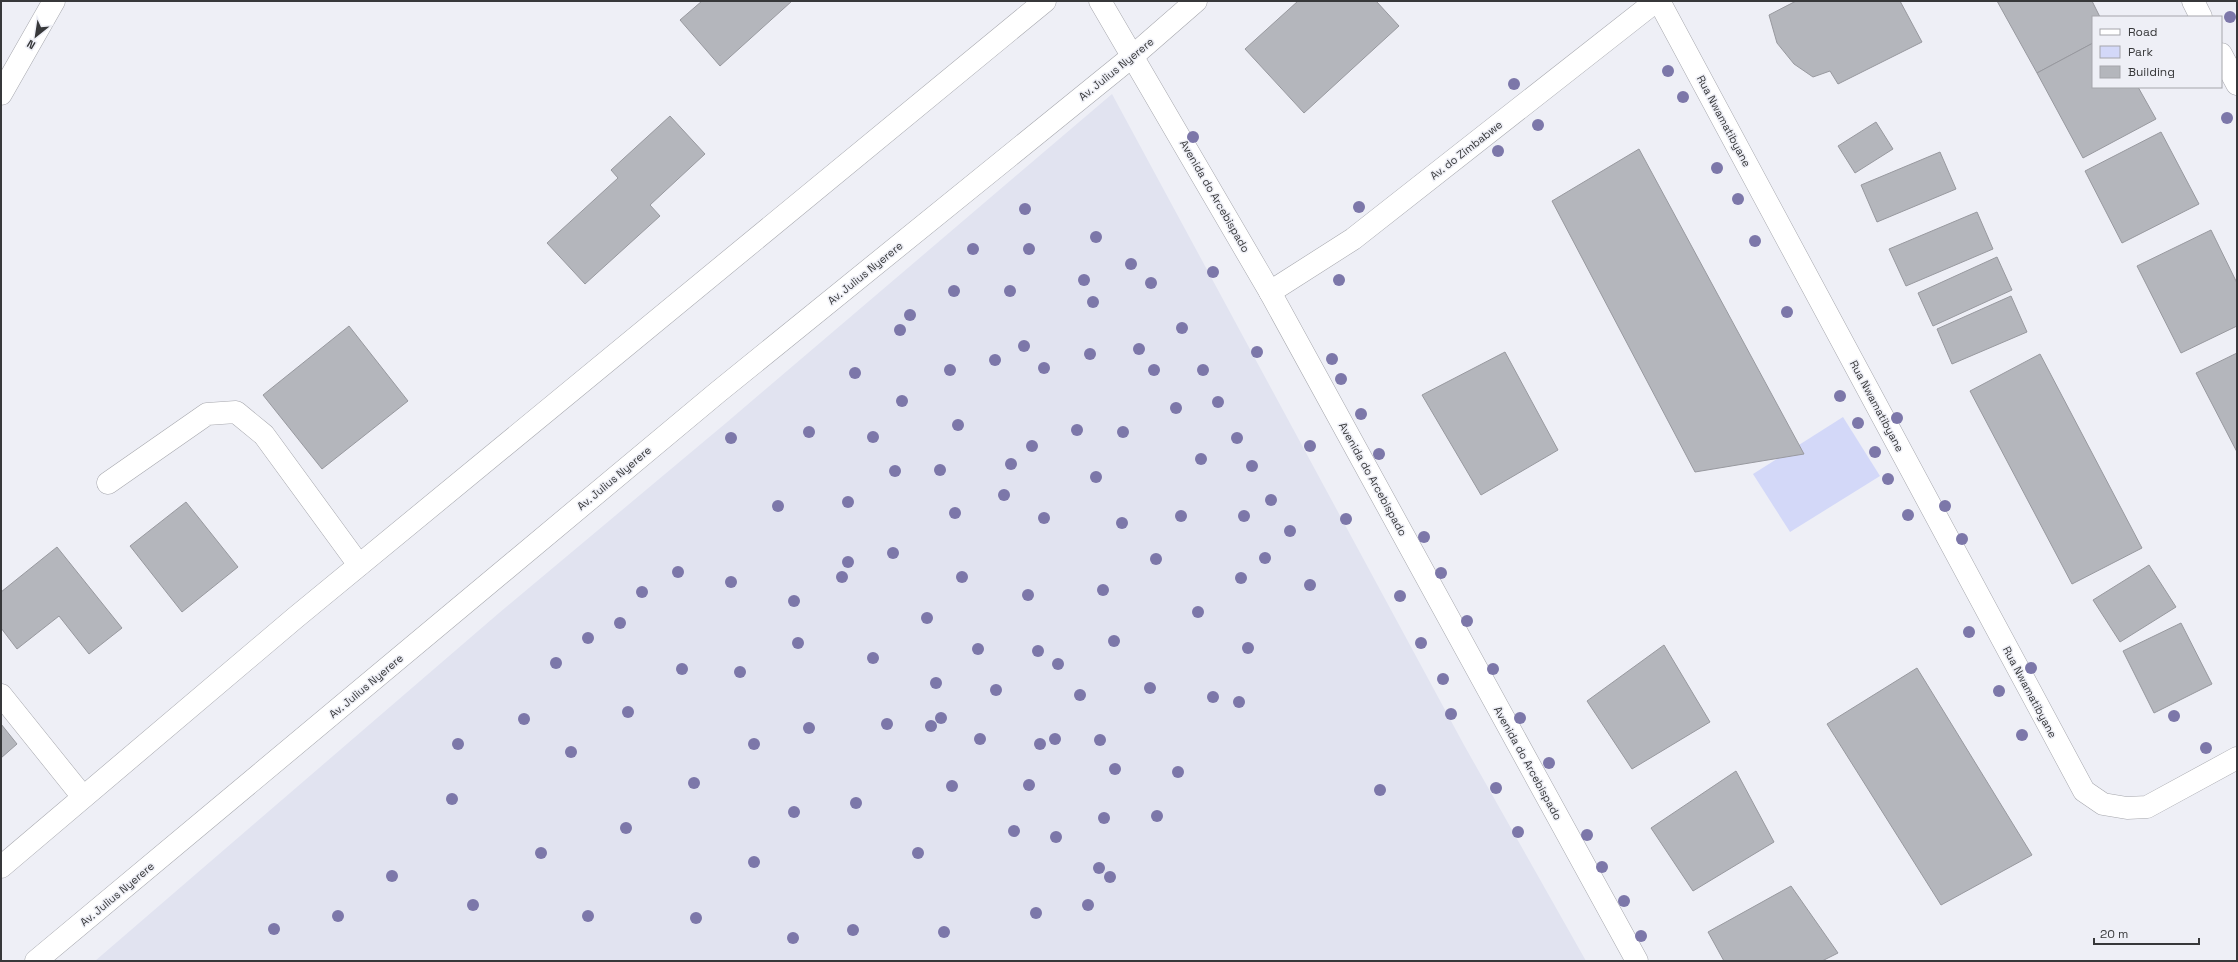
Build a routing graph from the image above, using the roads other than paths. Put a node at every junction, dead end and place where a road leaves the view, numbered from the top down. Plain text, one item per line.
1 (54, 1) edge
2 (1045, 1) edge
3 (1100, 1) edge
4 (1196, 1) edge
5 (1656, 1) edge
6 (1659, 1) edge
7 (2193, 1) edge
8 (2200, 16) edge
9 (1134, 55) junction
10 (2222, 56) edge
11 (2237, 84) edge
12 (1, 94) edge
13 (1270, 292) junction
14 (108, 483) dead end
15 (359, 565) junction
16 (1, 695) edge
17 (2237, 758) edge
18 (83, 797) junction
19 (1, 867) edge
20 (36, 961) edge
21 (1637, 961) edge

1 - 12 street
2 - 15 street
3 - 9 street, Avenida do Arcebispado
4 - 9 street, Av. Julius Nyerere
5 - 13 street, Av. do Zimbabwe
6 - 17 street, Rua Nwamatibyane
7 - 8 street
9 - 13 street, Avenida do Arcebispado
9 - 20 street, Av. Julius Nyerere
10 - 11 street
13 - 21 street, Avenida do Arcebispado
14 - 15 street
15 - 18 street
16 - 18 street
18 - 19 street

